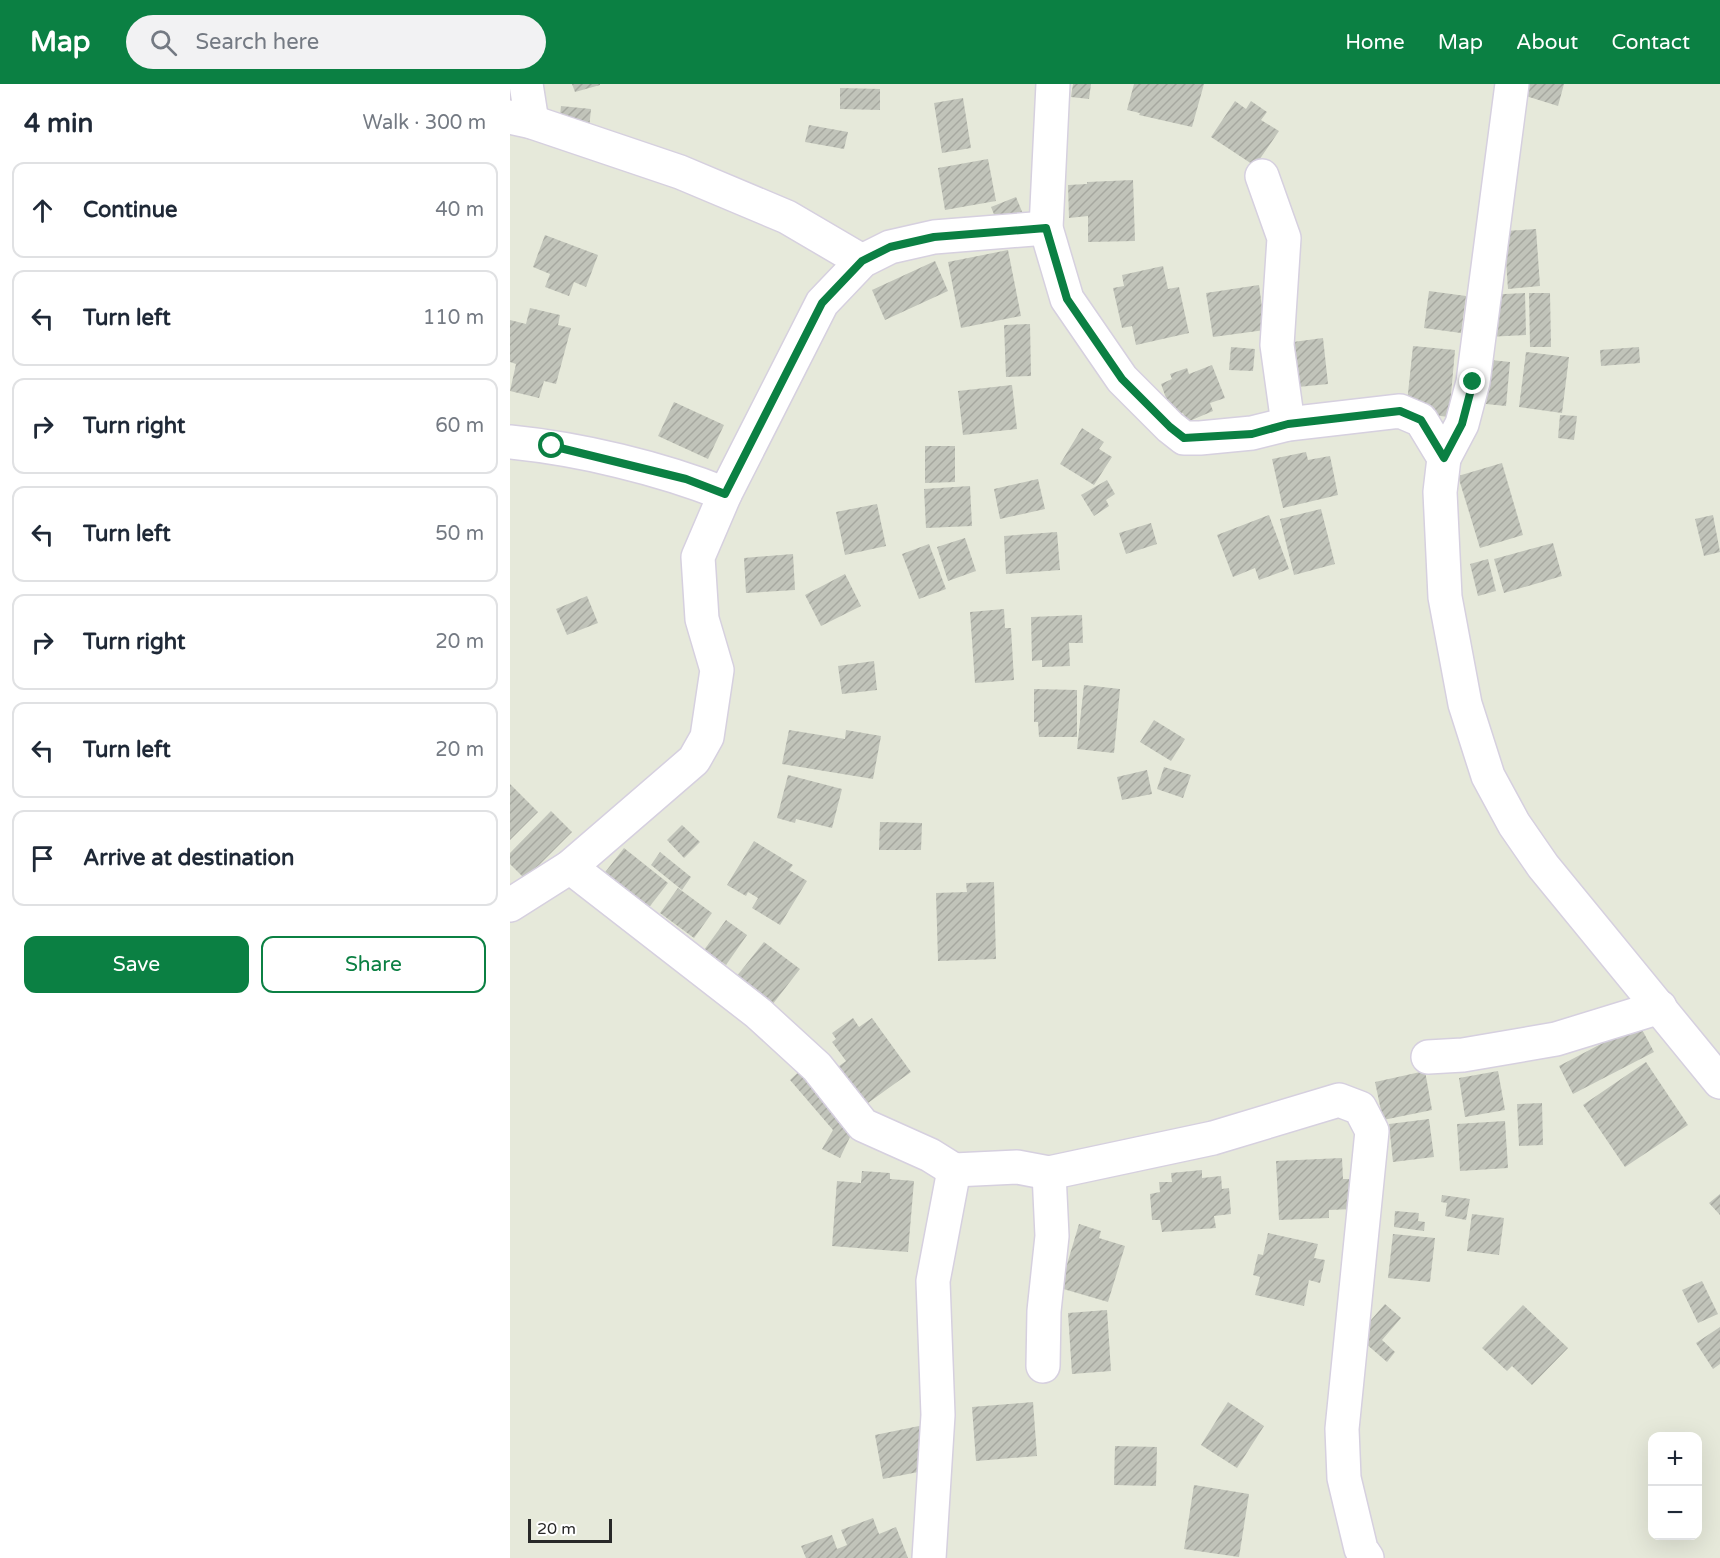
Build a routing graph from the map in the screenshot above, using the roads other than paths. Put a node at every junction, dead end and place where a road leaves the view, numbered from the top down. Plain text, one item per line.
1 (526, 84) edge
2 (1053, 84) edge
3 (1512, 84) edge
4 (521, 120) edge
5 (1262, 177) dead end
6 (1046, 228) junction
7 (862, 261) junction
8 (1288, 424) junction
9 (510, 442) edge
10 (1444, 458) junction
11 (725, 494) junction
12 (570, 867) junction
13 (510, 905) edge
14 (1660, 1007) junction
15 (1428, 1057) dead end
16 (1720, 1082) edge
17 (954, 1170) junction
18 (1049, 1173) junction
19 (1043, 1366) dead end
20 (930, 1558) edge
21 (1367, 1558) edge

1 - 4 street
2 - 6 street
3 - 10 street
4 - 7 street
5 - 8 street
6 - 7 street
6 - 8 street
7 - 11 street
8 - 10 street
9 - 11 street
10 - 14 street
11 - 12 street
12 - 13 street
12 - 17 street
14 - 15 street
14 - 16 street
17 - 18 street
17 - 20 street
18 - 19 street
18 - 21 street

